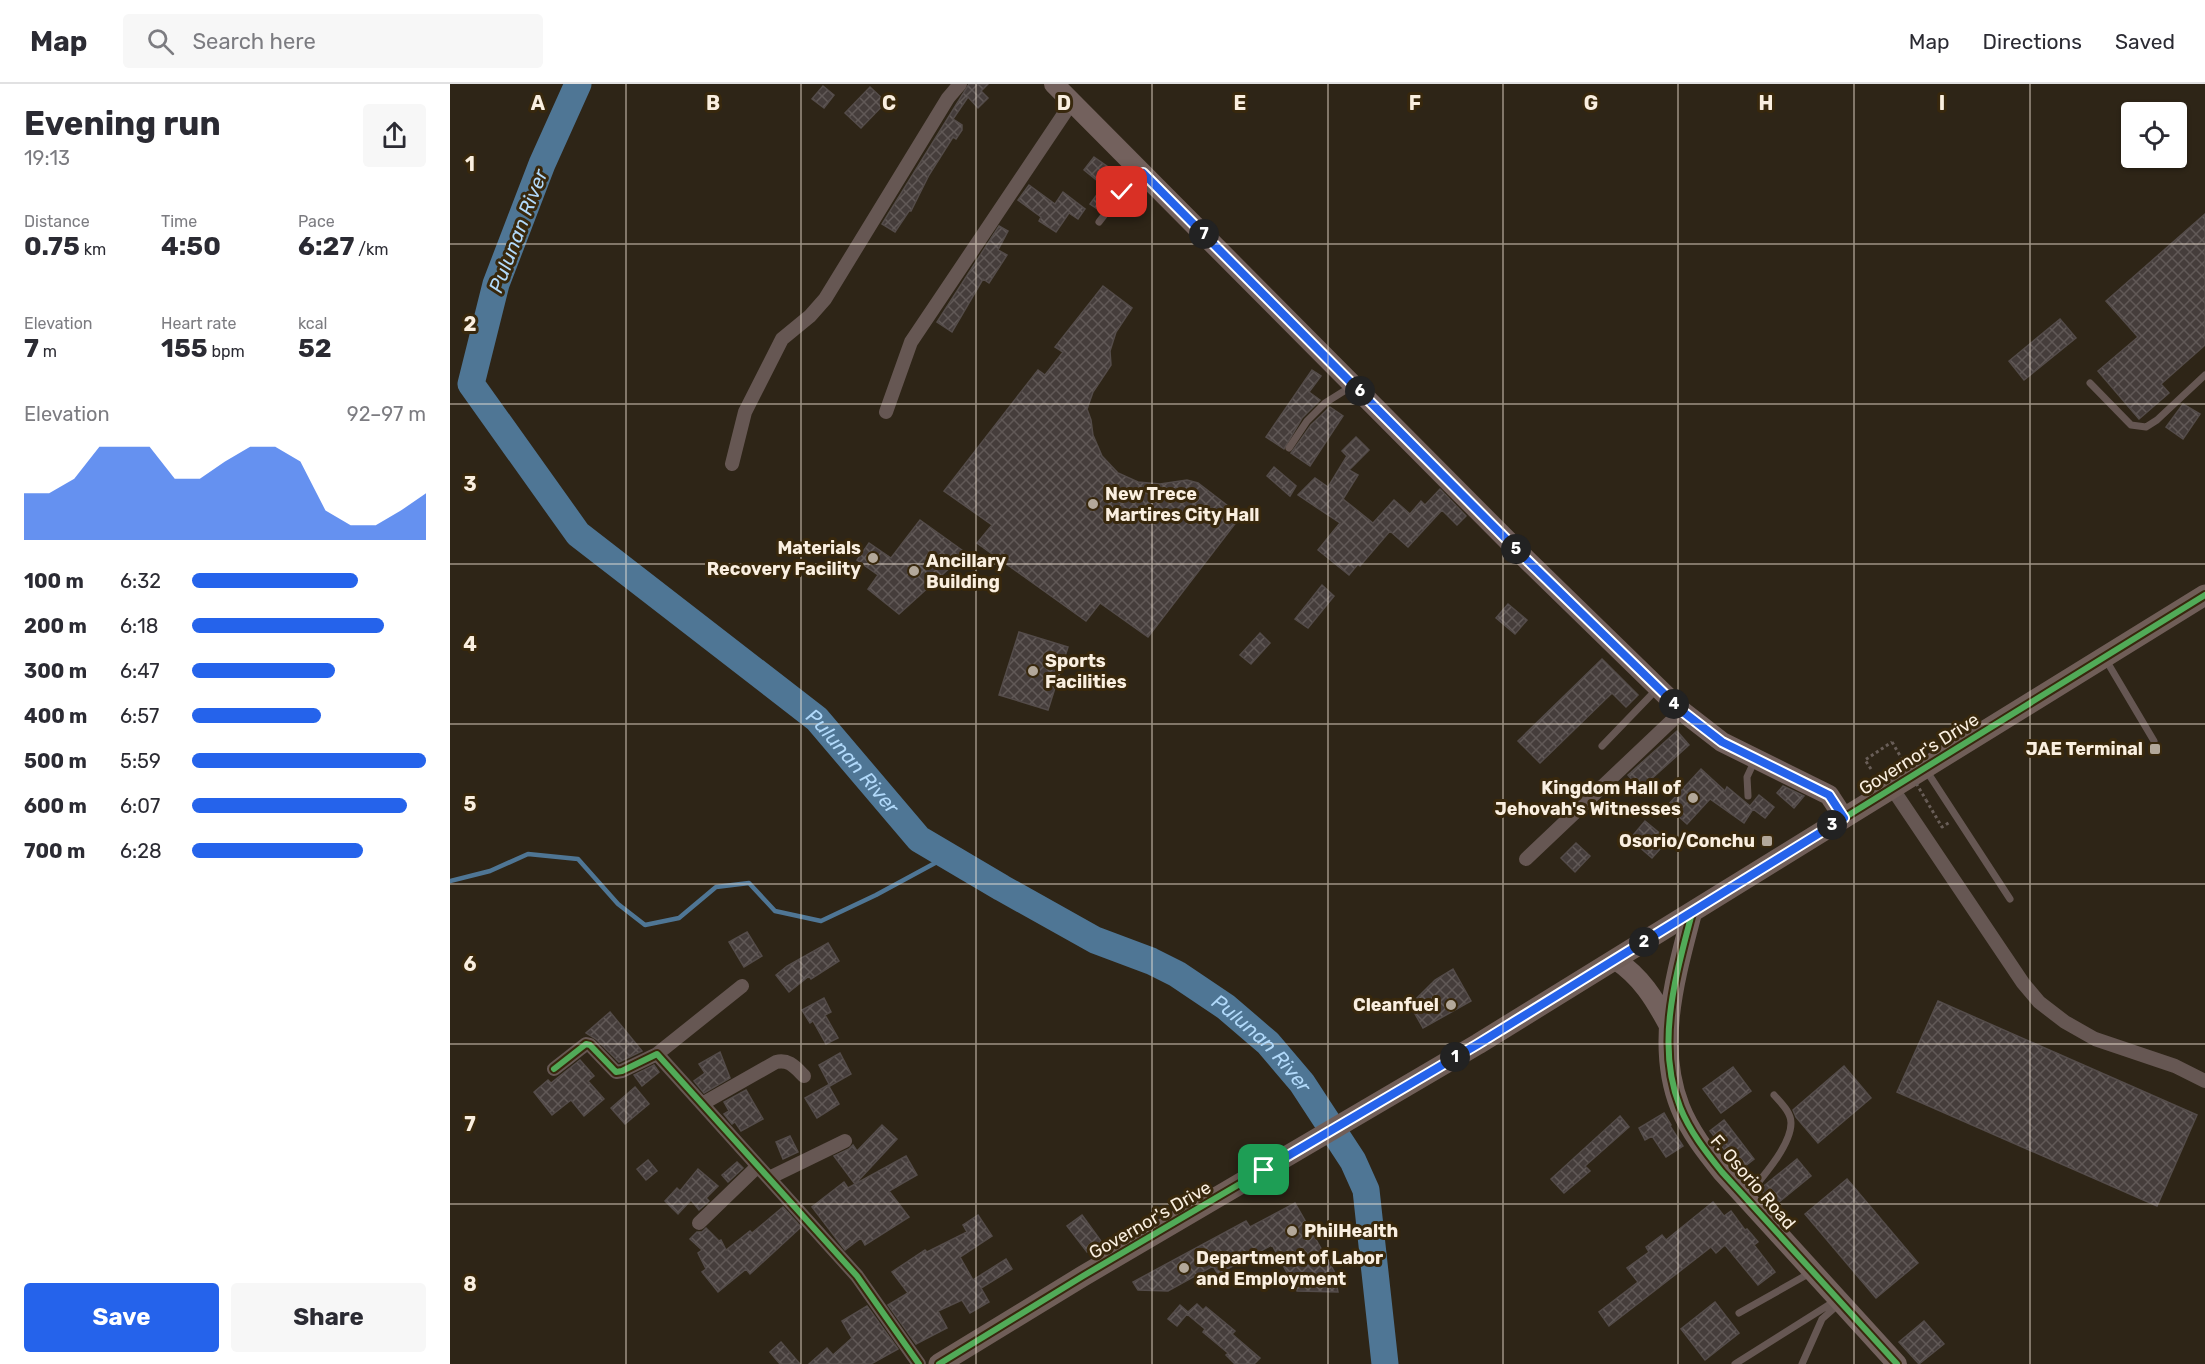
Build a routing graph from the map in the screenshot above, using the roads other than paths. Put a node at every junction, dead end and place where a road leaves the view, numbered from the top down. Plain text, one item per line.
1 (960, 84) edge
2 (1054, 84) edge
3 (1072, 102) junction
4 (1143, 173) junction
5 (1099, 222) dead end
6 (2205, 375) edge
7 (2090, 383) dead end
8 (1354, 385) junction
9 (886, 412) dead end
10 (1289, 448) dead end
11 (732, 464) dead end
12 (2205, 595) edge
13 (2104, 657) junction
14 (1658, 688) junction
15 (1682, 711) junction
16 (2154, 741) dead end
17 (1602, 746) dead end
18 (1755, 759) junction
19 (1924, 768) junction
20 (1892, 788) junction
21 (1748, 796) dead end
22 (1844, 818) junction
23 (1526, 859) dead end
24 (2010, 899) dead end
25 (1692, 913) junction
26 (1616, 960) junction
27 (742, 986) dead end
28 (1668, 1024) junction
29 (657, 1054) junction
30 (554, 1069) dead end
31 (804, 1076) dead end
32 (2205, 1081) edge
33 (1774, 1095) dead end
34 (702, 1104) junction
35 (845, 1141) dead end
36 (758, 1166) junction
37 (769, 1178) junction
38 (1746, 1198) junction
39 (699, 1223) dead end
40 (1813, 1272) junction
41 (1839, 1301) junction
42 (1739, 1313) dead end
43 (920, 1364) edge
44 (939, 1364) edge
45 (1735, 1364) edge
46 (1802, 1364) edge
47 (1897, 1364) edge

1 - 11 street
2 - 3 main road
3 - 4 main road
3 - 9 street
4 - 5 lane
4 - 8 main road
6 - 7 lane
8 - 10 lane
8 - 14 main road
12 - 13 main road, Governor's Drive
13 - 16 lane
13 - 19 main road, Governor's Drive
14 - 15 main road
14 - 17 lane
15 - 18 main road
15 - 23 street
18 - 21 lane
18 - 22 main road
19 - 20 main road, Governor's Drive
19 - 24 lane
20 - 22 main road, Governor's Drive
20 - 32 street
22 - 25 main road, Governor's Drive
25 - 26 main road, Governor's Drive
25 - 28 main road, F. Osorio Road
26 - 28 main road, F. Osorio Road
26 - 44 main road, Governor's Drive
27 - 29 street
28 - 38 main road, F. Osorio Road
29 - 30 street
29 - 34 street
31 - 34 street
33 - 38 lane
34 - 36 street
35 - 37 street
36 - 37 street
36 - 39 street
37 - 43 street
38 - 40 main road, F. Osorio Road
40 - 41 main road, F. Osorio Road
40 - 42 lane
41 - 45 lane
41 - 46 lane
41 - 47 main road, F. Osorio Road

